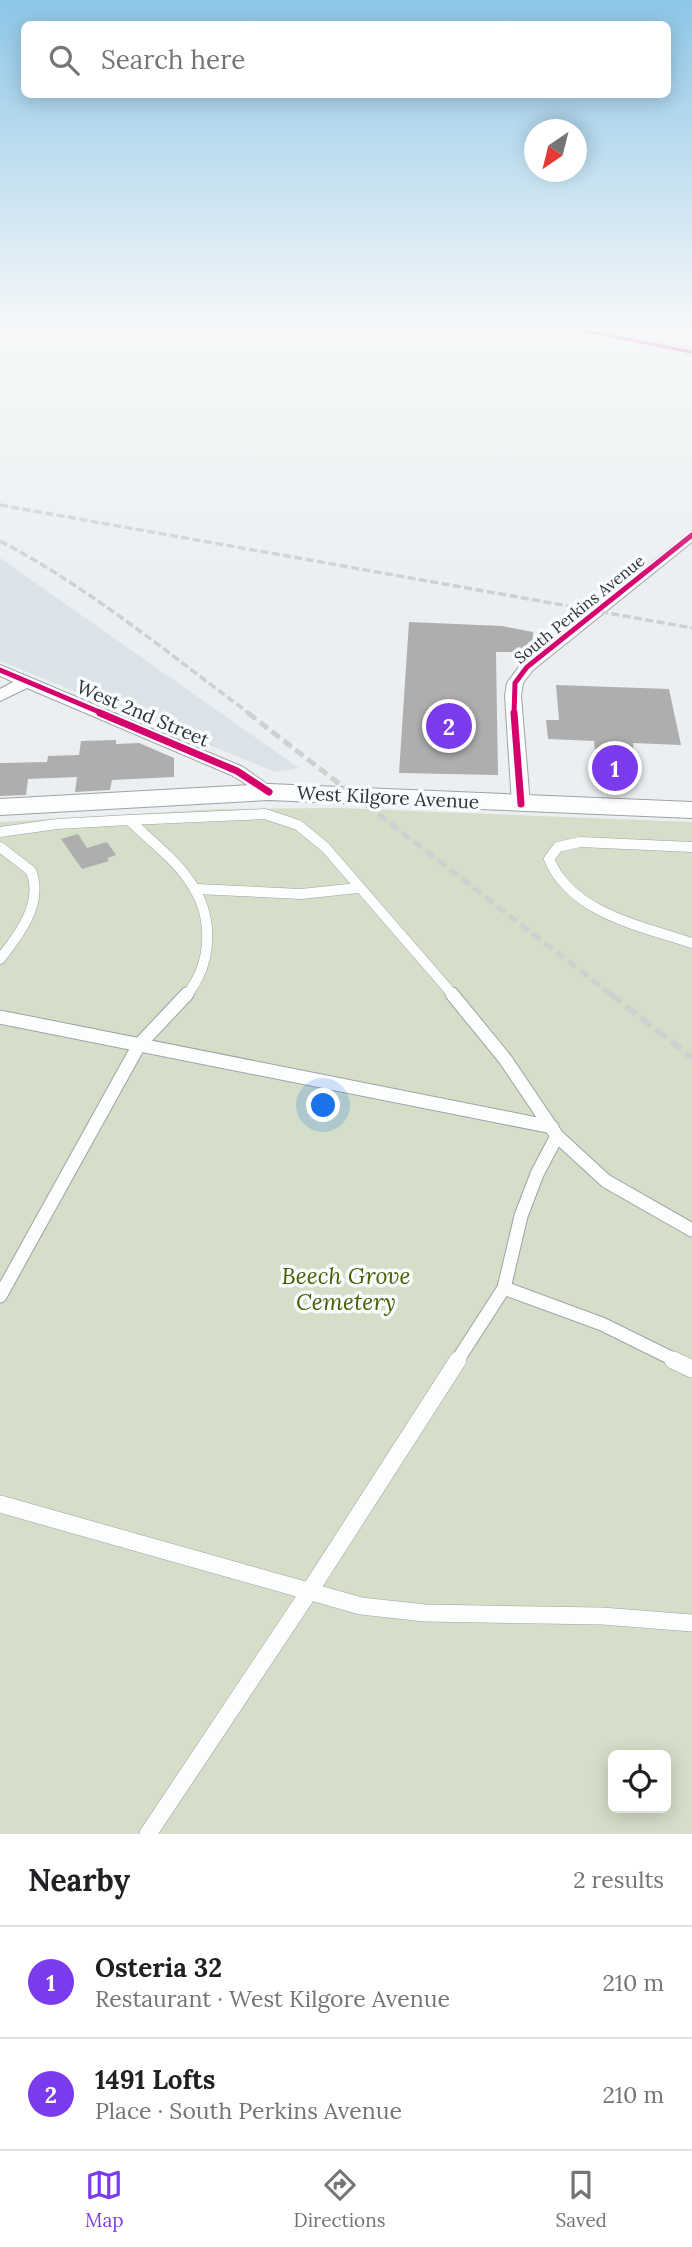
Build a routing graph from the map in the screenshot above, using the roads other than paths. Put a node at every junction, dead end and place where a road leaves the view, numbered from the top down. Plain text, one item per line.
1 (692, 535) edge
2 (684, 550) edge
3 (0, 670) edge
4 (27, 681) junction
5 (0, 696) edge
6 (270, 792) junction
7 (521, 804) junction
8 (0, 807) edge
9 (692, 810) edge
10 (129, 820) junction
11 (0, 832) edge
12 (0, 847) edge
13 (692, 847) edge
14 (358, 887) junction
15 (196, 888) junction
16 (692, 943) edge
17 (0, 959) edge
18 (0, 1017) edge
19 (139, 1045) junction
20 (554, 1131) junction
21 (692, 1230) edge
22 (504, 1288) junction
23 (0, 1296) edge
24 (692, 1369) edge
25 (0, 1504) edge
26 (309, 1592) junction
27 (692, 1623) edge
28 (148, 1834) edge

1 - 2 street, South Perkins Avenue
2 - 7 street, South Perkins Avenue
3 - 4 street, West 2nd Street
4 - 5 street
4 - 6 street, West 2nd Street
6 - 7 main road, West Kilgore Avenue
6 - 8 main road, West Kilgore Avenue
7 - 9 main road, West Kilgore Avenue
10 - 11 lane
10 - 14 lane
10 - 15 lane
12 - 17 lane
13 - 16 lane
14 - 15 lane
14 - 20 lane
15 - 19 lane
18 - 19 lane
19 - 20 lane
19 - 23 lane
20 - 21 lane
20 - 22 lane
22 - 24 lane
22 - 26 lane
25 - 26 lane
26 - 27 lane
26 - 28 lane

